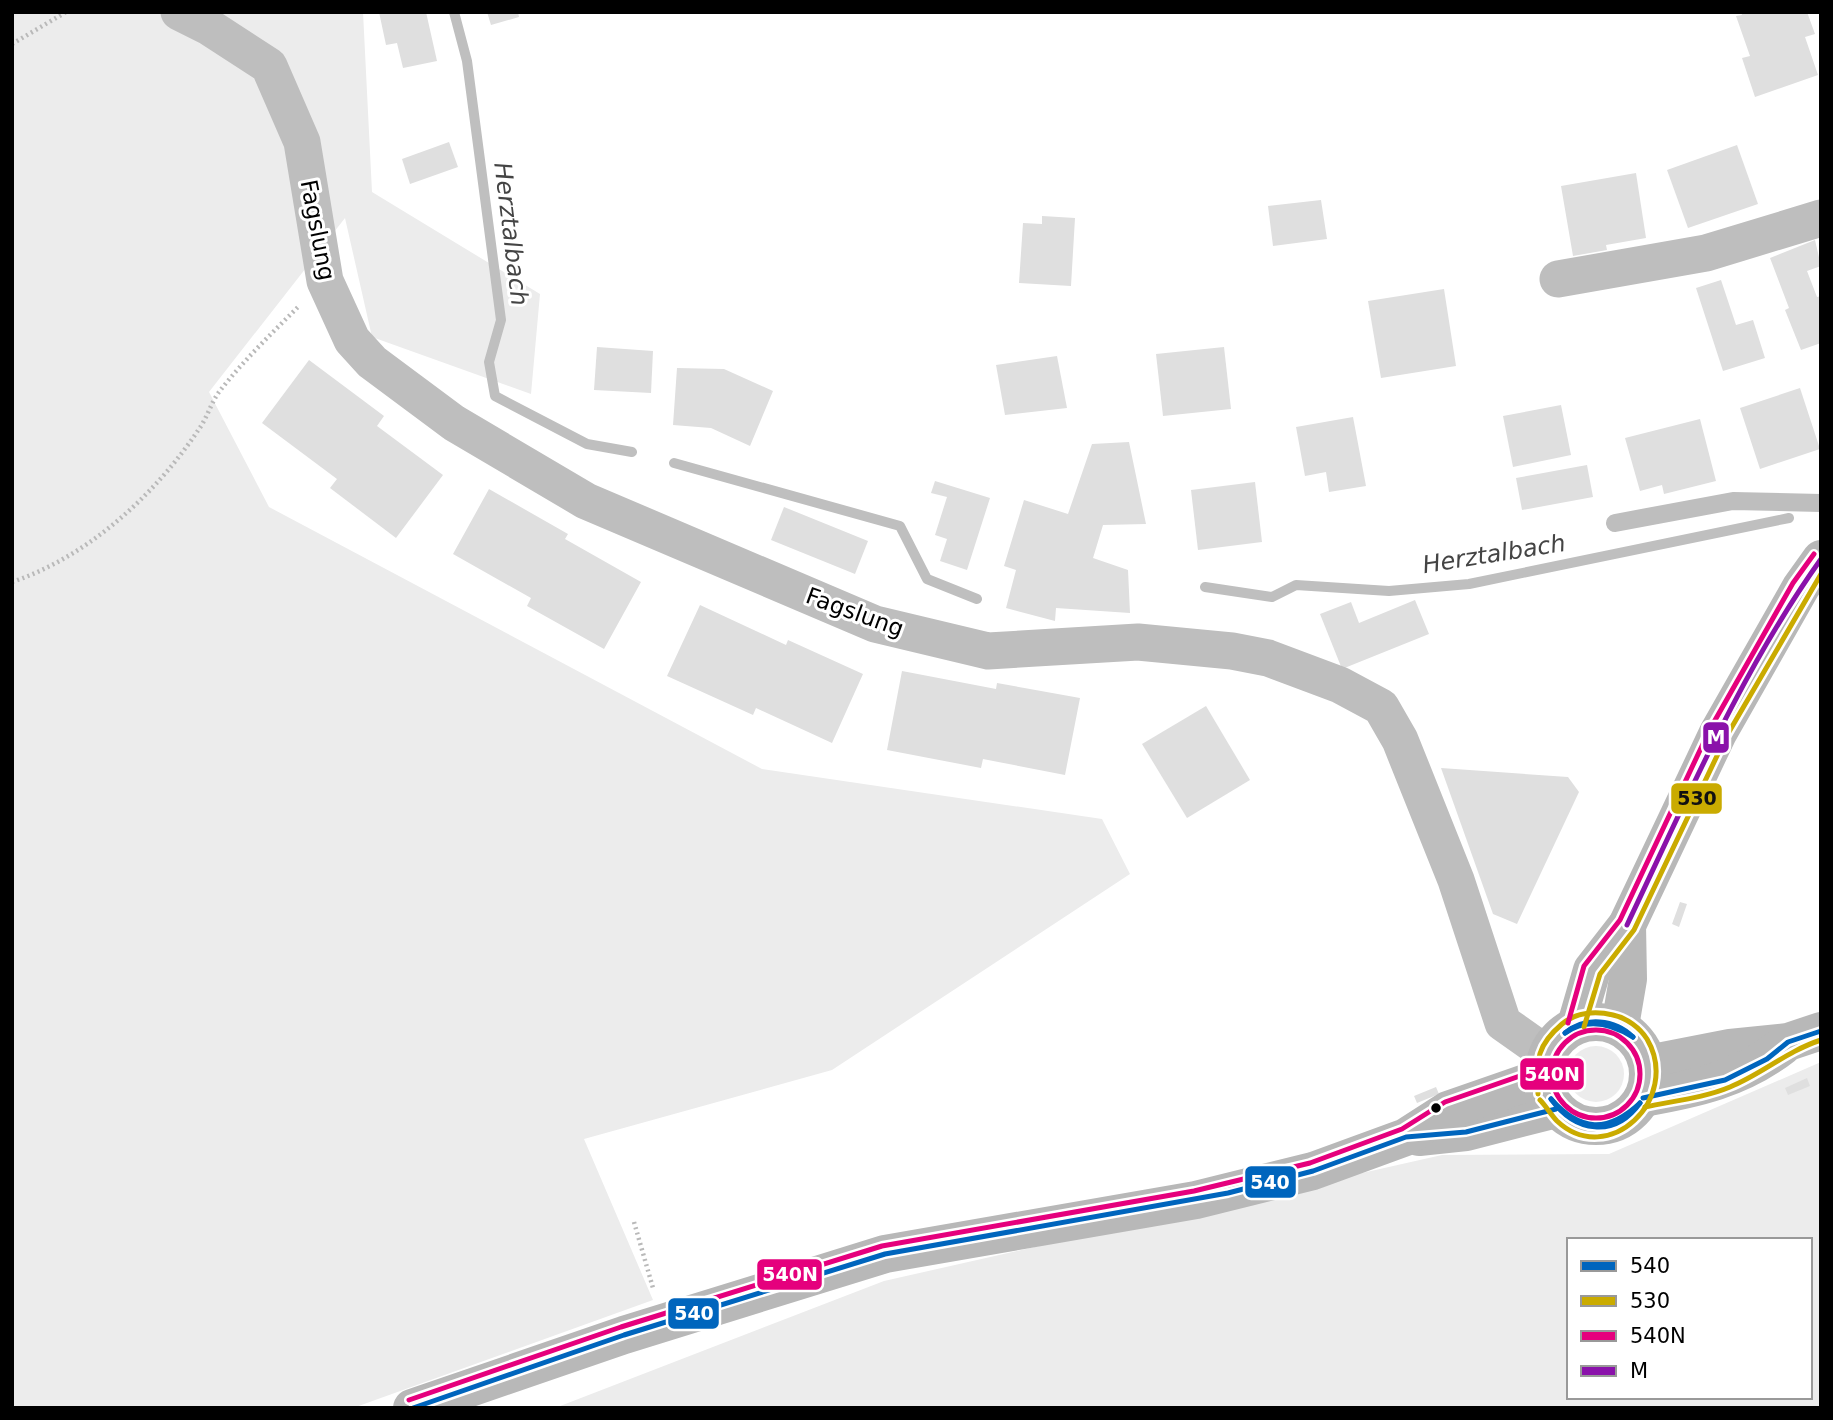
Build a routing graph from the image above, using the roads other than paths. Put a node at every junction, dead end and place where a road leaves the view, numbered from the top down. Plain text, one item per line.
1 (194, 20) edge
2 (1821, 218) edge
3 (1558, 279) dead end
4 (1821, 503) edge
5 (1615, 523) dead end
6 (1821, 559) edge
7 (1627, 925) junction
8 (1576, 1025) junction
9 (1620, 1026) junction
10 (1804, 1037) edge
11 (1549, 1080) junction
12 (1646, 1081) junction
13 (412, 1408) edge

1 - 11 street, Fagslung
2 - 3 street
4 - 5 lane
6 - 7 main road
7 - 8 main road
7 - 9 main road
8 - 9 main road
8 - 11 main road
9 - 12 main road
10 - 12 main road
11 - 12 main road
11 - 13 main road

